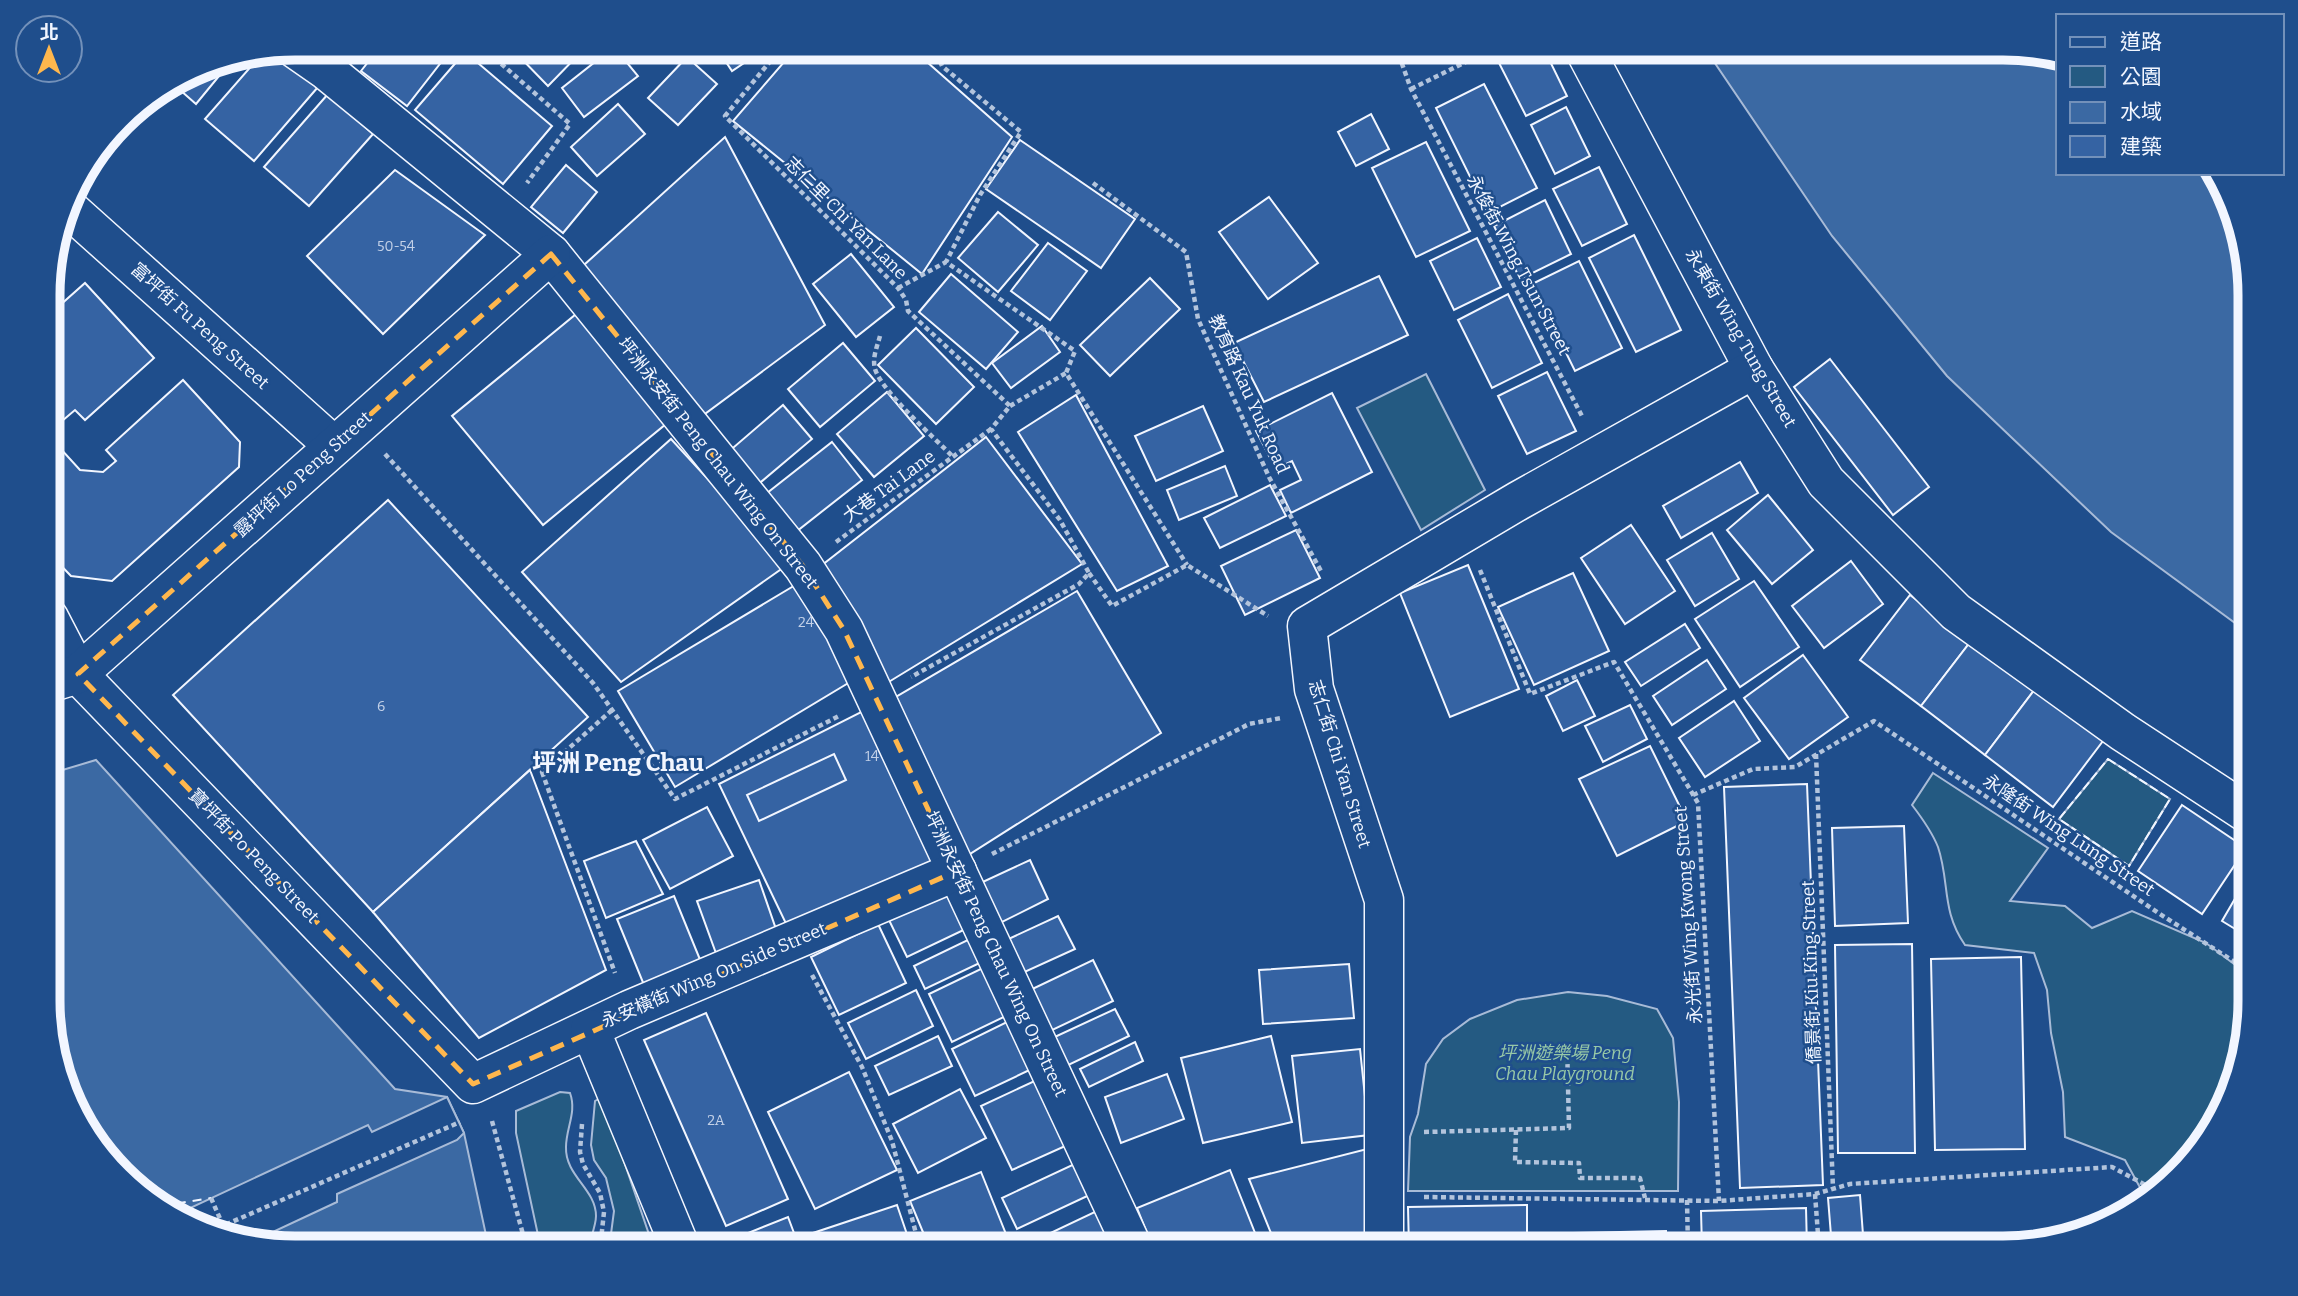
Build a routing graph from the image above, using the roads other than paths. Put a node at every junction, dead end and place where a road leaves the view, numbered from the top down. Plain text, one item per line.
1 (312, 60) edge
2 (1590, 60) edge
3 (74, 213) edge
4 (551, 254) junction
5 (1754, 369) junction
6 (346, 435) junction
7 (64, 679) edge
8 (2238, 807) edge
9 (957, 871) junction
10 (590, 1029) junction
11 (480, 1094) joint
12 (676, 1236) edge
13 (1127, 1236) edge
14 (1384, 1236) edge

1 - 4 street, 坪洲永安街 Peng Chau Wing On Street
2 - 5 street, 永東街 Wing Tung Street
3 - 6 street, 富坪街 Fu Peng Street
4 - 6 street, 露坪街 Lo Peng Street
4 - 9 street, 坪洲永安街 Peng Chau Wing On Street
5 - 8 street, 永東街 Wing Tung Street
5 - 14 street, 志仁街 Chi Yan Street
6 - 7 street, 露坪街 Lo Peng Street
7 - 11 street, 寶坪街 Po Peng Street
9 - 10 street, 永安橫街 Wing On Side Street
9 - 13 street, 坪洲永安街 Peng Chau Wing On Street
10 - 11 street, 永安橫街 Wing On Side Street
10 - 12 street

